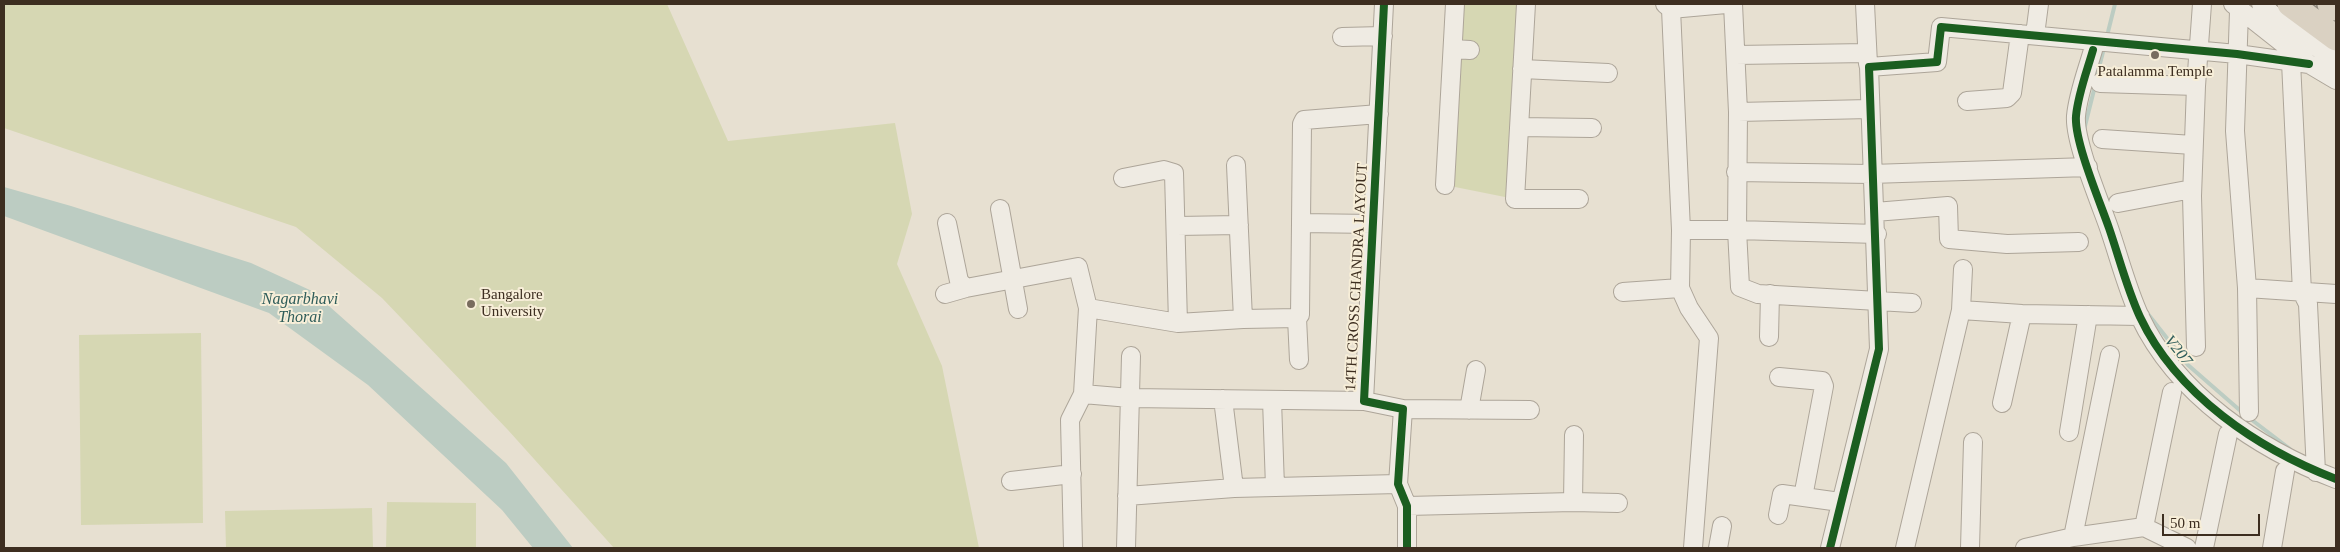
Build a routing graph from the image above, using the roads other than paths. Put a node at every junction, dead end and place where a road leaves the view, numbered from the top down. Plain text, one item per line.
1 (1384, 4) edge
2 (1456, 4) edge
3 (1526, 4) edge
4 (1726, 4) edge
5 (1733, 4) edge
6 (1865, 4) edge
7 (2039, 4) edge
8 (2202, 4) edge
9 (2261, 4) edge
10 (2290, 4) edge
11 (2330, 4) edge
12 (1668, 6) edge
13 (2236, 7) edge
14 (2336, 8) edge
15 (2027, 34) junction
16 (1383, 36) junction
17 (1342, 37) dead end
18 (2336, 38) edge
19 (2093, 50) dead end
20 (2198, 50) junction
21 (2237, 54) junction
22 (1736, 55) junction
23 (1868, 60) junction
24 (2336, 61) edge
25 (2291, 62) junction
26 (2309, 64) junction
27 (1522, 70) junction
28 (1608, 73) dead end
29 (2336, 80) edge
30 (2100, 83) dead end
31 (2196, 86) junction
32 (1967, 101) dead end
33 (1869, 109) junction
34 (1738, 112) junction
35 (1379, 114) junction
36 (1519, 127) junction
37 (1592, 128) dead end
38 (2102, 139) dead end
39 (2193, 145) junction
40 (1236, 165) dead end
41 (2088, 168) junction
42 (1736, 172) junction
43 (1872, 174) junction
44 (1123, 178) dead end
45 (1445, 185) dead end
46 (2192, 189) junction
47 (1579, 198) dead end
48 (2118, 203) dead end
49 (1000, 209) dead end
50 (1875, 212) junction
51 (948, 223) dead end
52 (1301, 223) junction
53 (1373, 224) junction
54 (1239, 225) junction
55 (1176, 226) junction
56 (1681, 230) junction
57 (1737, 230) junction
58 (1876, 234) junction
59 (2079, 242) dead end
60 (1963, 269) dead end
61 (1012, 278) junction
62 (966, 288) junction
63 (1680, 288) junction
64 (2247, 288) junction
65 (1623, 292) dead end
66 (2302, 292) junction
67 (944, 294) dead end
68 (1770, 294) junction
69 (2336, 294) edge
70 (1879, 301) junction
71 (1912, 303) dead end
72 (1088, 308) junction
73 (1018, 309) dead end
74 (1961, 310) junction
75 (2022, 314) junction
76 (2088, 315) junction
77 (2140, 316) junction
78 (1297, 318) junction
79 (1243, 319) junction
80 (1178, 323) junction
81 (1769, 337) dead end
82 (2196, 347) dead end
83 (2110, 355) dead end
84 (1131, 356) dead end
85 (1300, 360) dead end
86 (1476, 370) dead end
87 (1778, 377) dead end
88 (2172, 392) dead end
89 (1083, 394) junction
90 (1130, 398) junction
91 (1223, 400) junction
92 (1272, 400) junction
93 (1364, 401) junction
94 (2002, 403) dead end
95 (1403, 409) junction
96 (1469, 410) junction
97 (1530, 410) dead end
98 (2249, 412) dead end
99 (2069, 432) dead end
100 (2228, 434) dead end
101 (1574, 435) dead end
102 (1974, 442) dead end
103 (2316, 468) junction
104 (2285, 471) dead end
105 (1072, 474) junction
106 (2336, 479) edge
107 (1011, 481) dead end
108 (1398, 484) junction
109 (1275, 487) junction
110 (1234, 488) junction
111 (1127, 496) junction
112 (1803, 497) junction
113 (1573, 502) junction
114 (1840, 502) junction
115 (1618, 503) dead end
116 (1406, 506) junction
117 (1778, 515) dead end
118 (1722, 526) dead end
119 (2144, 527) junction
120 (2073, 537) junction
121 (1073, 548) edge
122 (1126, 548) edge
123 (1407, 548) edge
124 (1694, 548) edge
125 (1718, 548) edge
126 (1830, 548) edge
127 (1904, 548) edge
128 (1970, 548) edge
129 (2025, 548) edge
130 (2187, 548) edge
131 (2204, 548) edge
132 (2272, 548) edge

1 - 16 street, 14TH CROSS CHANDRA LAYOUT
2 - 45 street
3 - 27 street
4 - 12 street
5 - 22 street
6 - 23 street
7 - 15 street
8 - 20 street
9 - 24 street
10 - 18 highway
11 - 14 highway
12 - 56 street
13 - 21 street
13 - 26 street
15 - 20 street
15 - 23 street
15 - 32 street
16 - 17 street
16 - 35 street, 14TH CROSS CHANDRA LAYOUT
19 - 41 street
20 - 21 street
20 - 31 street
21 - 25 street
21 - 64 street
22 - 23 street
22 - 34 street
23 - 33 street
25 - 26 street
25 - 66 street
26 - 29 street
27 - 28 street
27 - 36 street
30 - 31 street
31 - 39 street
33 - 34 street
33 - 43 street
34 - 42 street
35 - 52 street
35 - 53 street, 14TH CROSS CHANDRA LAYOUT
36 - 37 street
36 - 47 street
38 - 39 street
39 - 46 street
40 - 54 street
41 - 43 street
41 - 77 street
42 - 43 street
42 - 57 street
43 - 50 street
44 - 55 street
46 - 48 street
46 - 82 street
49 - 61 street
50 - 58 street
50 - 59 street
51 - 62 street
52 - 53 street
52 - 78 street
53 - 93 street, 14TH CROSS CHANDRA LAYOUT
54 - 55 street
54 - 79 street
55 - 80 street
56 - 57 street
56 - 63 street
57 - 58 street
57 - 68 street
58 - 70 street
60 - 74 street
61 - 62 street
61 - 72 street
61 - 73 street
62 - 67 street
63 - 65 street
63 - 124 street
64 - 66 street
64 - 98 street
66 - 69 street
66 - 103 street
68 - 70 street
68 - 81 street
70 - 71 street
70 - 114 street
72 - 80 street
72 - 89 street
74 - 75 street
74 - 127 street
75 - 76 street
75 - 94 street
76 - 77 street
76 - 99 street
77 - 103 street
78 - 79 street
78 - 85 street
79 - 80 street
83 - 120 street
84 - 90 street
86 - 96 street
87 - 112 street
88 - 119 street
89 - 90 street
89 - 105 street
90 - 91 street
90 - 111 street
91 - 92 street
91 - 110 street
92 - 93 street
92 - 109 street
93 - 95 street, 14TH CROSS CHANDRA LAYOUT
95 - 96 street, 14TH CROSS CHANDRA LAYOUT
95 - 108 street
96 - 97 street, 14TH CROSS CHANDRA LAYOUT
100 - 131 street
101 - 113 street
102 - 128 street
103 - 106 street
104 - 132 street
105 - 107 street
105 - 121 street
108 - 109 street
108 - 116 street
109 - 110 street
110 - 111 street
111 - 122 street
112 - 114 street
112 - 117 street
113 - 115 street
113 - 116 street
114 - 126 street
116 - 123 street
118 - 125 street
119 - 120 street
119 - 130 street
120 - 129 street

